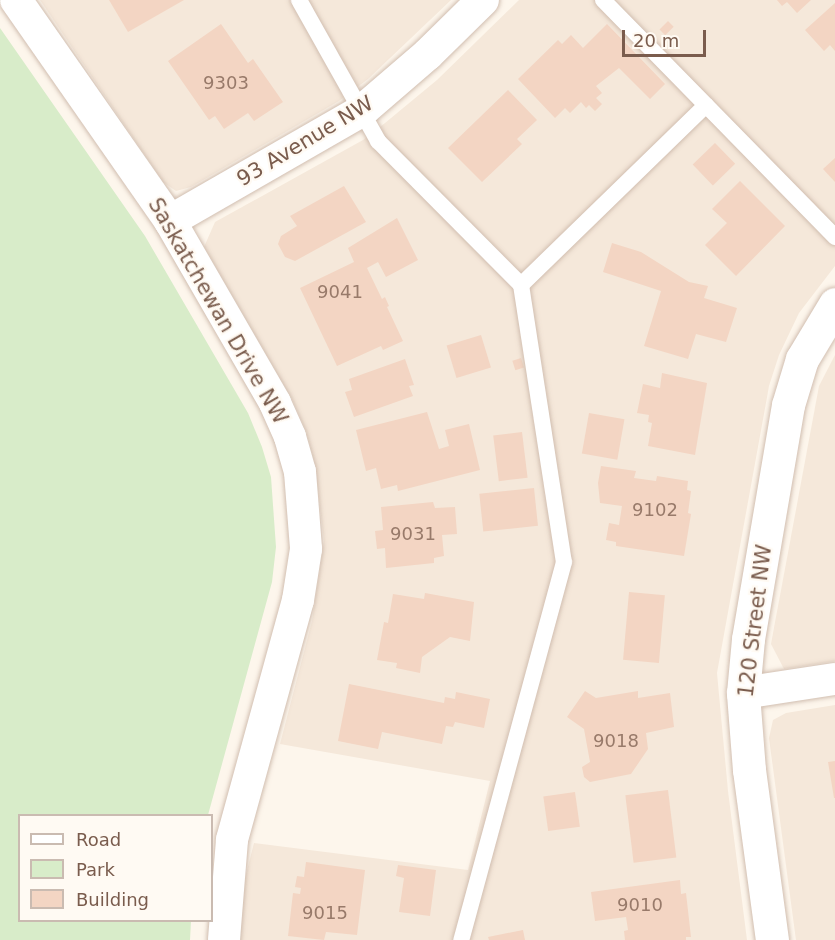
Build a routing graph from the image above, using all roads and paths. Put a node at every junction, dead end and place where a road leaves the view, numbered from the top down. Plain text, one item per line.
1 (16, 0) edge
2 (299, 0) edge
3 (483, 0) edge
4 (603, 0) edge
5 (706, 105) junction
6 (363, 110) junction
7 (170, 221) junction
8 (835, 237) edge
9 (521, 285) junction
10 (831, 308) edge
11 (835, 679) edge
12 (743, 693) junction
13 (224, 940) edge
14 (461, 940) edge
15 (772, 940) edge

1 - 7 street, Saskatchewan Drive NW
2 - 6 lane
3 - 6 street, 93 Avenue NW
4 - 5 lane
5 - 8 lane
5 - 9 lane
6 - 7 street, 93 Avenue NW
6 - 9 lane
7 - 13 street, Saskatchewan Drive NW
9 - 14 lane
10 - 12 street, 120 Street NW
11 - 12 street
12 - 15 street, 120 Street NW

